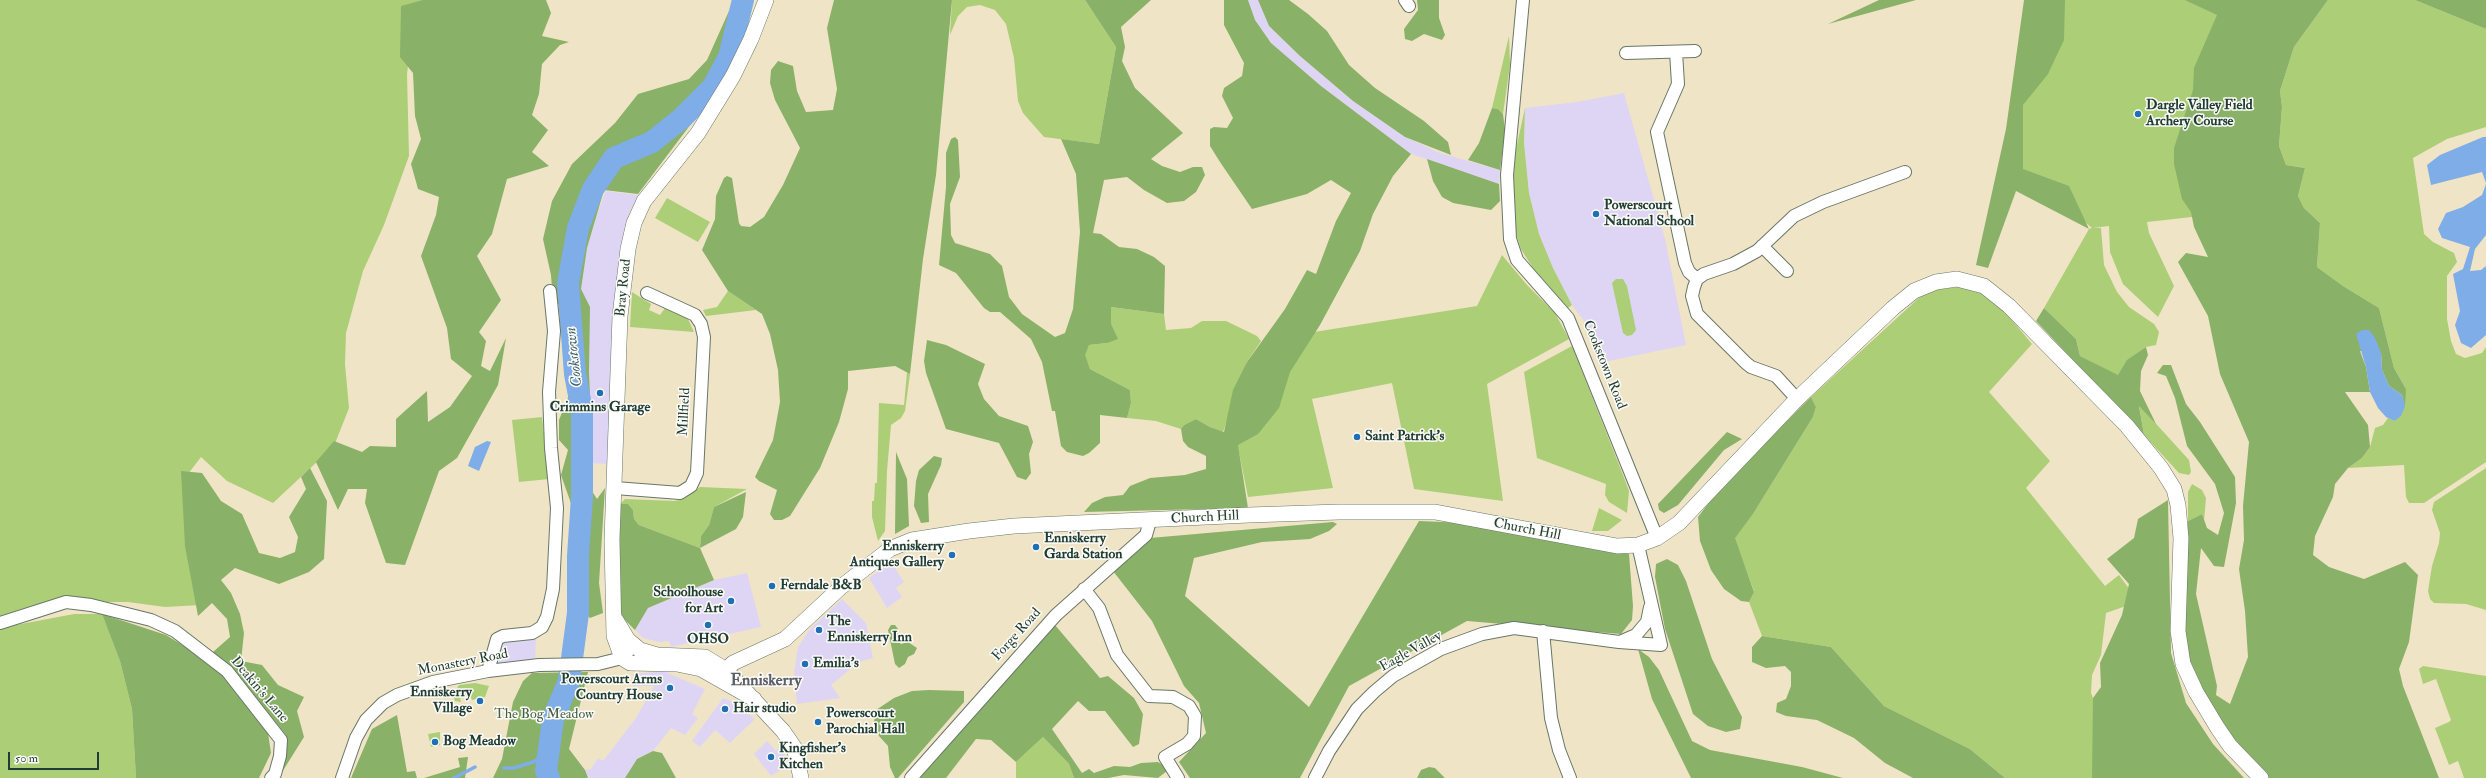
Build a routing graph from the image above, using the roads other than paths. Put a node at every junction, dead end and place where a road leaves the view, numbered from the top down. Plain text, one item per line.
1 (766, 0) edge
2 (1523, 0) edge
3 (1695, 50) dead end
4 (1676, 52) junction
5 (1626, 53) dead end
6 (1904, 172) dead end
7 (1762, 246) junction
8 (1787, 271) dead end
9 (1698, 279) junction
10 (550, 291) dead end
11 (647, 293) dead end
12 (1797, 399) junction
13 (615, 488) junction
14 (1150, 521) junction
15 (1657, 538) junction
16 (1638, 545) junction
17 (1084, 589) junction
18 (1651, 604) junction
19 (614, 615) junction
20 (0, 623) edge
21 (1543, 631) junction
22 (1619, 642) junction
23 (633, 646) junction
24 (622, 658) junction
25 (488, 671) junction
26 (722, 674) junction
27 (271, 778) edge
28 (342, 778) edge
29 (802, 778) edge
30 (911, 778) edge
31 (1178, 778) edge
32 (1315, 778) edge
33 (1570, 778) edge
34 (2261, 778) edge

1 - 13 main road, Bray Road
2 - 15 street, Cookstown Road
3 - 4 street
4 - 5 street
4 - 9 street
6 - 7 street
7 - 8 street
7 - 9 street
9 - 12 street
10 - 25 street
11 - 13 street, Millfield
12 - 15 main road, Church Hill
12 - 34 main road, Church Hill
13 - 19 main road, Bray Road
14 - 16 main road, Church Hill
14 - 17 street, Forge Road
14 - 26 main road, Church Hill
15 - 16 main road, Church Hill
16 - 18 street
17 - 30 street, Forge Road
17 - 31 street
18 - 22 street
18 - 22 street, Eagle Valley
19 - 23 main road, Bray Road
19 - 24 main road, Bray Road
20 - 27 street, Deakin's Lane
21 - 22 street, Eagle Valley
21 - 32 street, Eagle Valley
21 - 33 street
23 - 24 street
23 - 26 main road
24 - 25 street, Monastery Road
24 - 26 main road
25 - 28 street, Monastery Road
26 - 29 main road

